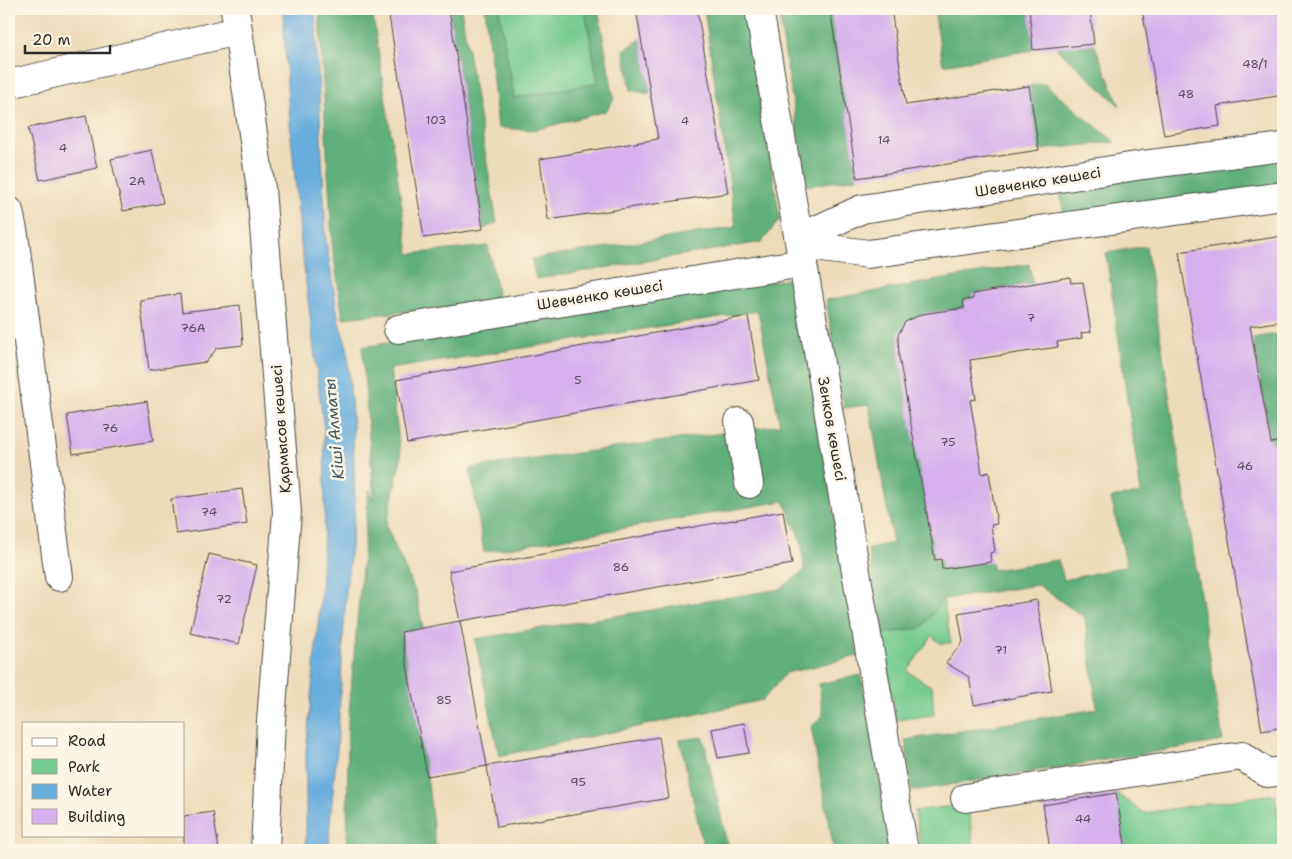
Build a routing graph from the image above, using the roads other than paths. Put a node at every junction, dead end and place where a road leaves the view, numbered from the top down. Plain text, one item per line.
1 (760, 9) edge
2 (236, 20) edge
3 (9, 84) edge
4 (1283, 147) edge
5 (1283, 196) edge
6 (9, 211) edge
7 (801, 248) junction
8 (398, 329) dead end
9 (739, 422) dead end
10 (748, 484) dead end
11 (59, 577) dead end
12 (1283, 770) edge
13 (965, 798) dead end
14 (265, 850) edge
15 (904, 850) edge

1 - 7 street, Зенков көшесі
2 - 3 street
2 - 14 street, Қармысов көшесі
4 - 7 street, Шевченко көшесі
5 - 7 street, Шевченко көшесі
6 - 11 street
7 - 8 street, Шевченко көшесі
7 - 15 street, Зенков көшесі
9 - 10 street
12 - 13 street

